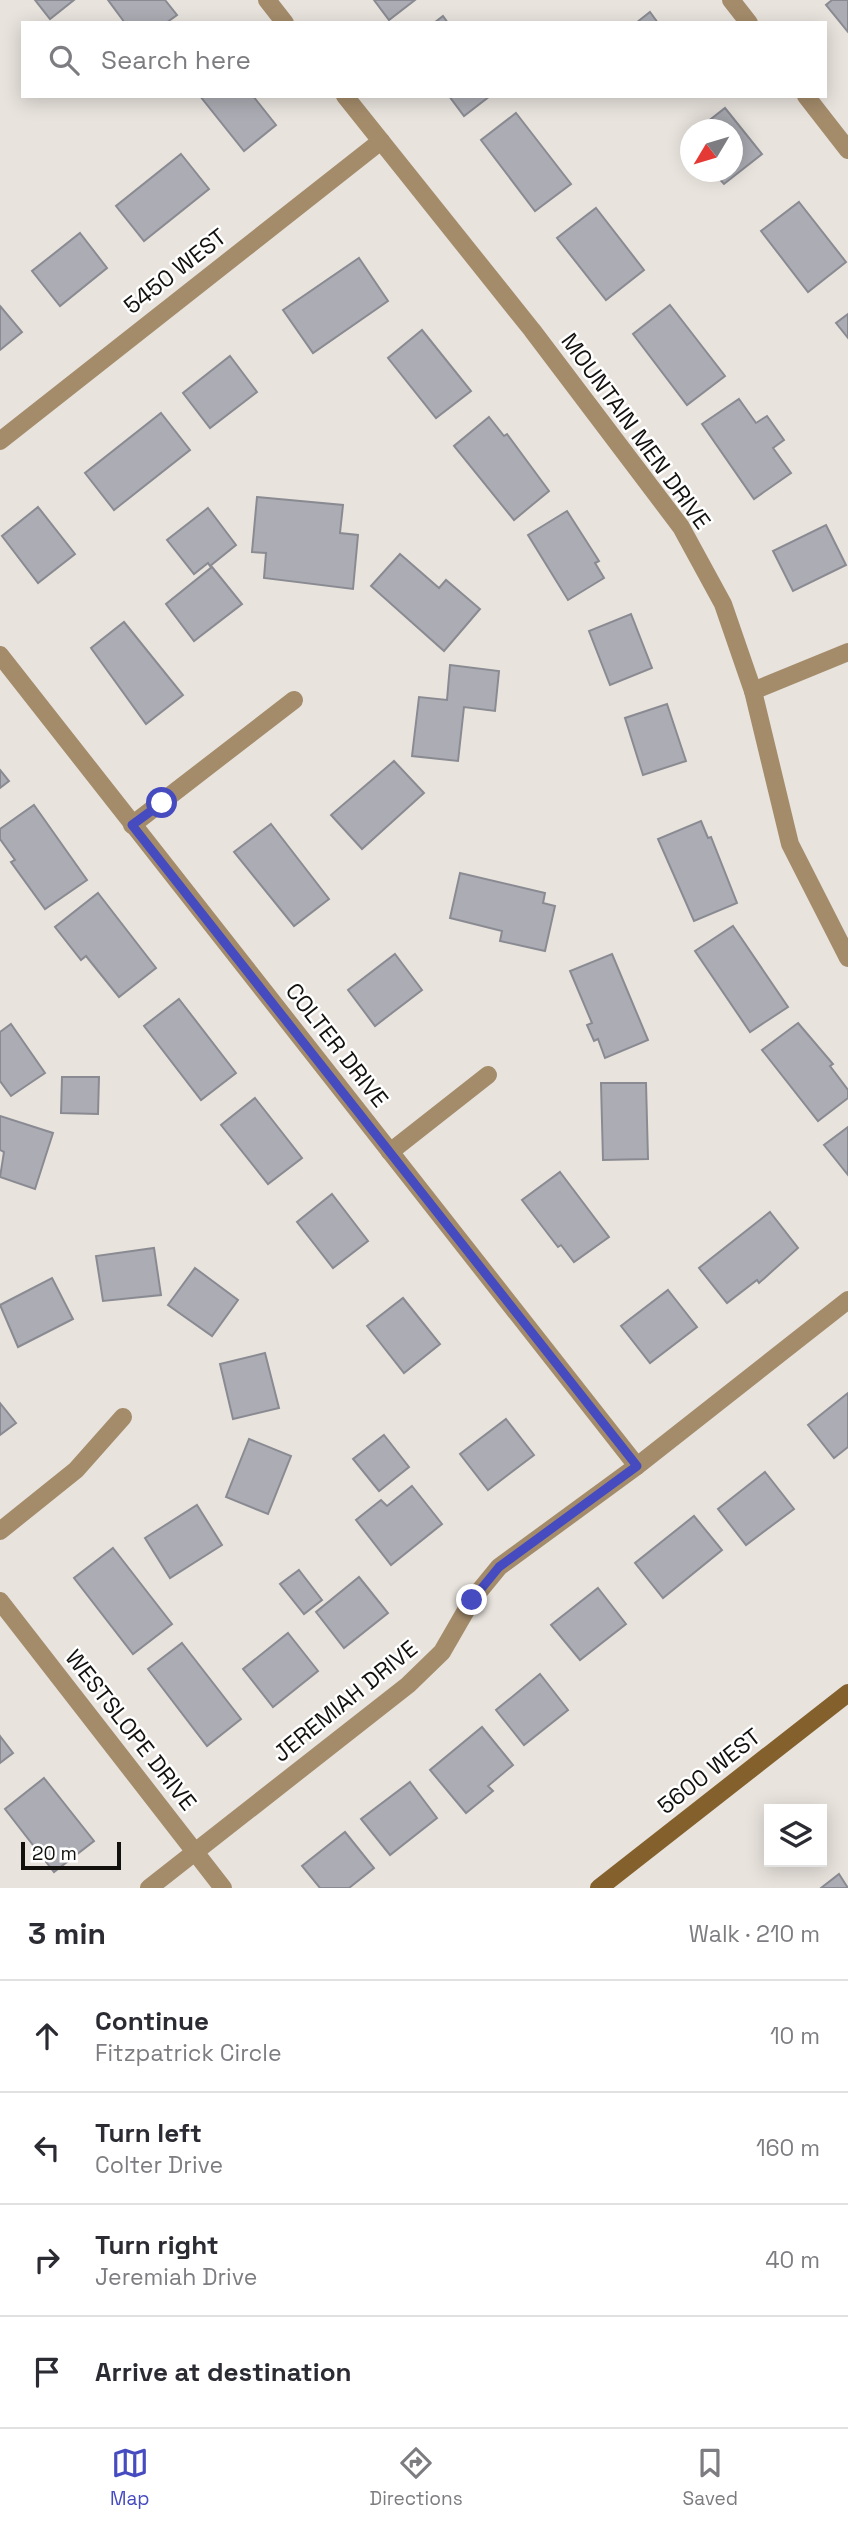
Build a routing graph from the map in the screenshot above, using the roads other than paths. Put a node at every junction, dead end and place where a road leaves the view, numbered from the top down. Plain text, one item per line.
1 (267, 0) edge
2 (731, 0) edge
3 (283, 21) edge
4 (747, 21) edge
5 (347, 98) edge
6 (808, 98) edge
7 (380, 141) junction
8 (848, 149) edge
9 (0, 441) edge
10 (848, 652) edge
11 (0, 655) edge
12 (752, 691) junction
13 (294, 700) dead end
14 (132, 825) junction
15 (848, 958) edge
16 (488, 1075) dead end
17 (390, 1152) junction
18 (848, 1300) edge
19 (123, 1417) dead end
20 (637, 1466) junction
21 (0, 1531) edge
22 (0, 1601) edge
23 (848, 1693) edge
24 (195, 1852) junction
25 (149, 1888) edge
26 (223, 1888) edge
27 (599, 1888) edge

1 - 3 street
2 - 4 street
5 - 7 street, MOUNTAIN MEN DRIVE
6 - 8 street
7 - 9 street, 5450 WEST
7 - 12 street, MOUNTAIN MEN DRIVE
10 - 12 street
11 - 14 street, COLTER DRIVE
12 - 15 street, MOUNTAIN MEN DRIVE
13 - 14 street
14 - 17 street, COLTER DRIVE
16 - 17 street
17 - 20 street, COLTER DRIVE
18 - 20 street, JEREMIAH DRIVE
19 - 21 street
20 - 24 street, JEREMIAH DRIVE
22 - 24 street, WESTSLOPE DRIVE
23 - 27 main road, 5600 WEST
24 - 25 street, JEREMIAH DRIVE
24 - 26 street, WESTSLOPE DRIVE

